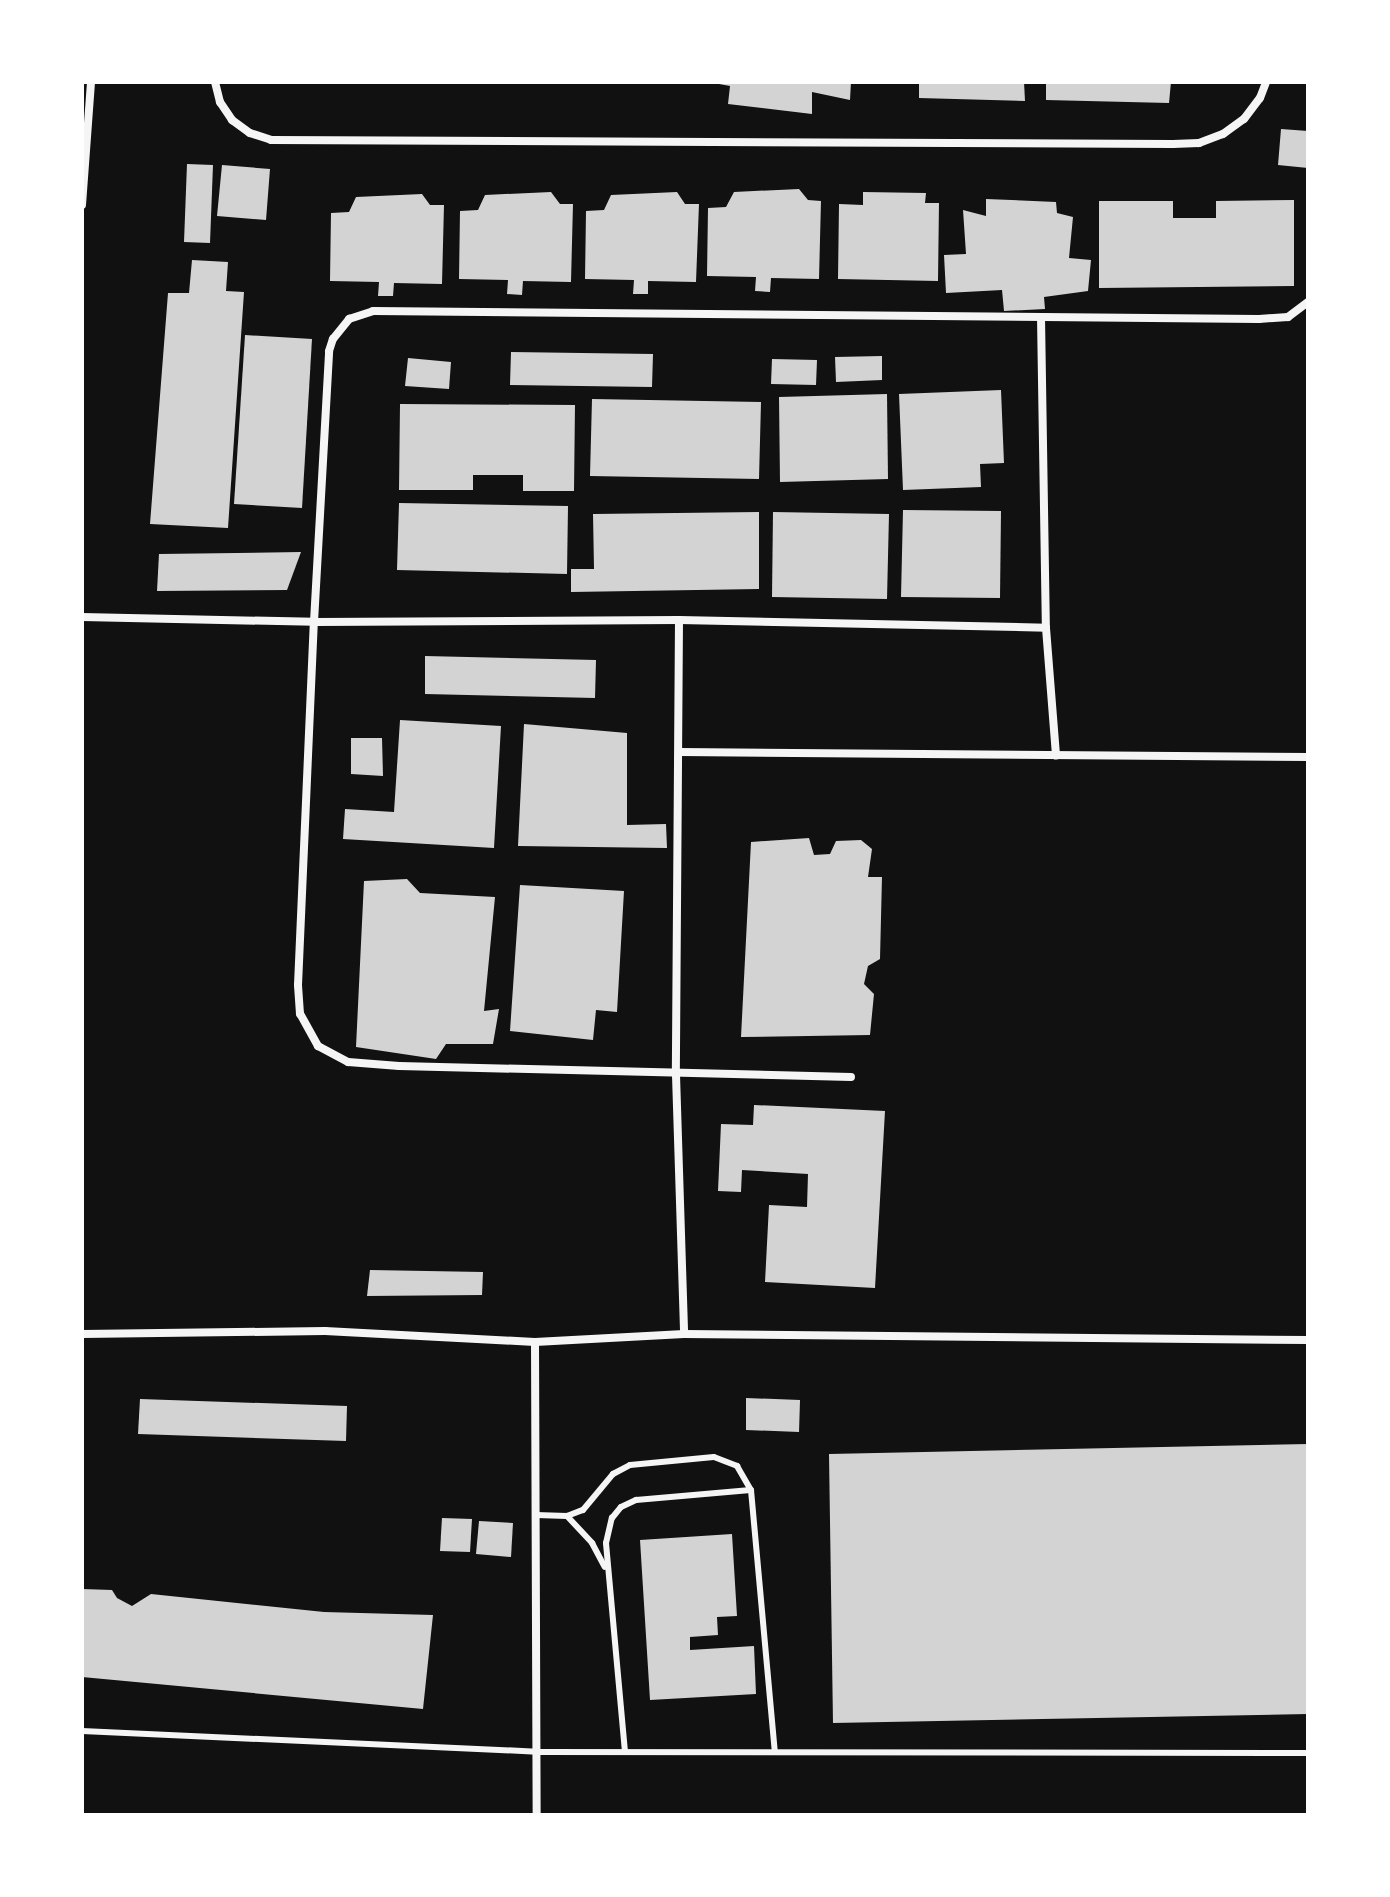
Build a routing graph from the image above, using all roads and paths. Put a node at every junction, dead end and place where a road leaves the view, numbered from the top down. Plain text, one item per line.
1 (215, 82) edge
2 (1266, 82) edge
3 (88, 87) edge
4 (82, 205) edge
5 (1308, 302) edge
6 (1041, 317) junction
7 (82, 617) edge
8 (679, 620) junction
9 (314, 622) junction
10 (1046, 628) junction
11 (680, 752) junction
12 (1056, 756) junction
13 (1308, 757) edge
14 (676, 1075) junction
15 (851, 1077) dead end
16 (82, 1334) edge
17 (684, 1334) junction
18 (1308, 1340) edge
19 (535, 1342) junction
20 (751, 1490) junction
21 (536, 1515) junction
22 (567, 1516) junction
23 (609, 1576) junction
24 (82, 1731) edge
25 (537, 1752) junction
26 (625, 1752) junction
27 (775, 1752) junction
28 (1308, 1753) edge
29 (537, 1815) edge

1 - 2 street
3 - 4 street
5 - 6 street
6 - 9 street
6 - 10 street
7 - 9 street
8 - 9 street
8 - 10 street
8 - 11 street
9 - 14 street
10 - 12 street
11 - 12 street
11 - 14 street
12 - 13 street
14 - 15 street
14 - 17 street
16 - 19 street
17 - 18 street
17 - 19 street
19 - 21 street
20 - 22 lane
20 - 23 lane
20 - 27 lane
21 - 22 lane
21 - 25 street
22 - 23 lane
23 - 26 lane
24 - 25 lane
25 - 26 lane
25 - 29 street
26 - 27 lane
27 - 28 lane

